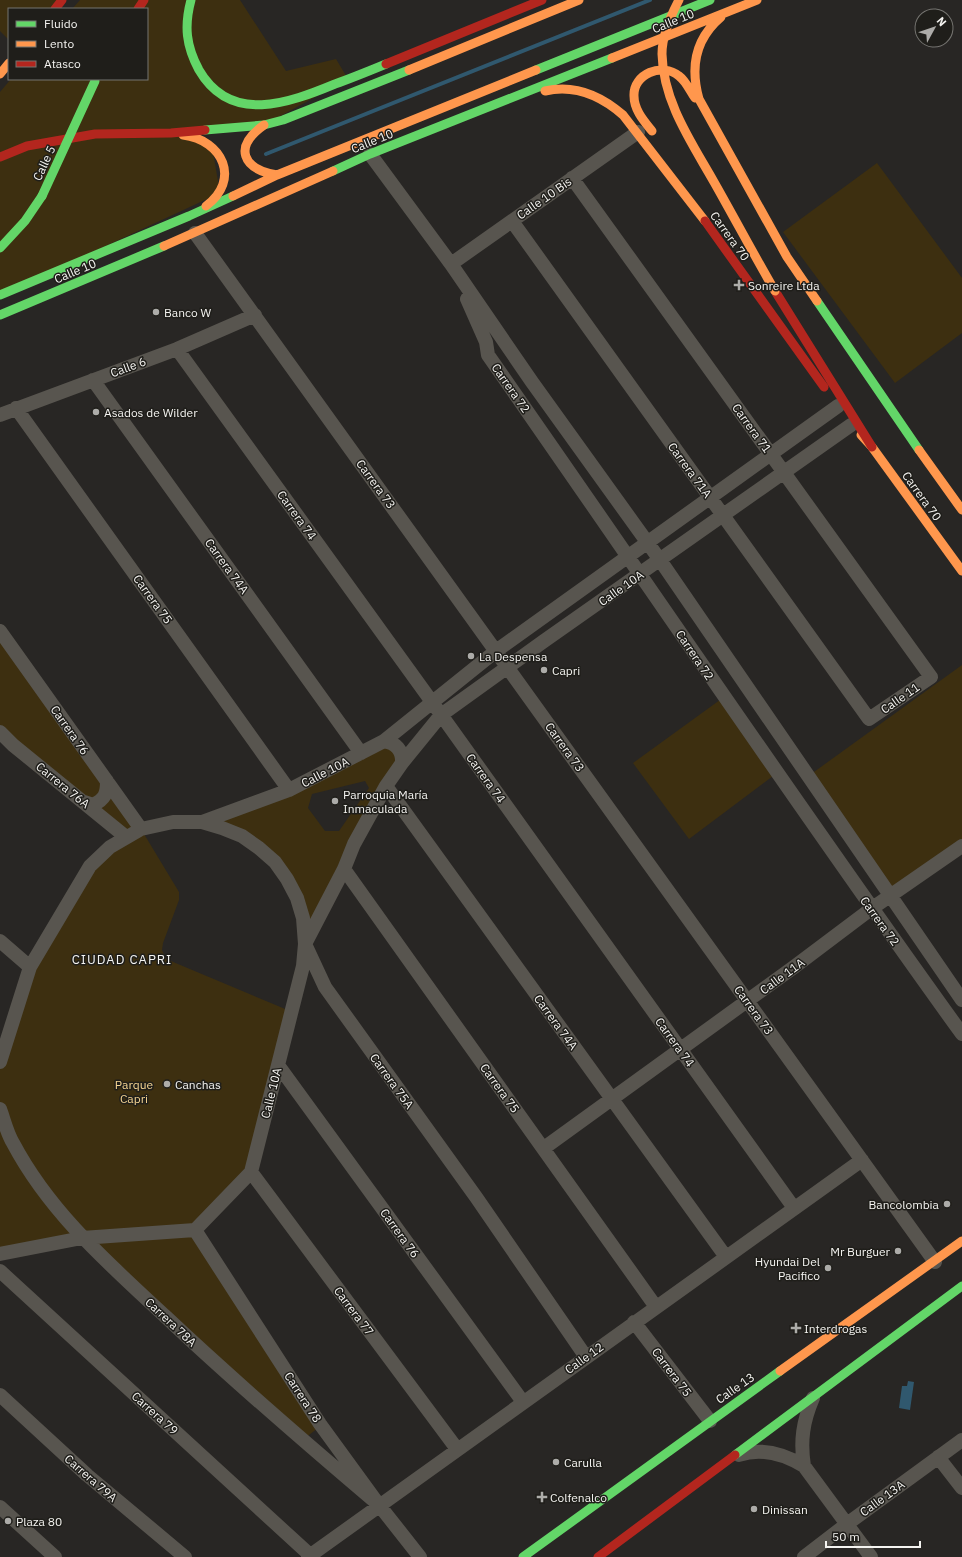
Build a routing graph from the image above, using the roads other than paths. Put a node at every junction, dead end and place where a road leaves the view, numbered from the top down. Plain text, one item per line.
1 (62, 0) edge
2 (191, 0) edge
3 (542, 0) edge
4 (579, 0) edge
5 (680, 0) edge
6 (710, 0) edge
7 (757, 0) edge
8 (56, 8) edge
9 (737, 8) junction
10 (460, 33) junction
11 (478, 43) junction
12 (453, 53) junction
13 (8, 64) edge
14 (0, 74) edge
15 (96, 80) edge
16 (302, 96) junction
17 (450, 104) junction
18 (482, 110) junction
19 (705, 110) junction
20 (307, 112) junction
21 (407, 122) junction
22 (264, 124) junction
23 (431, 130) junction
24 (638, 132) junction
25 (171, 133) junction
26 (657, 138) dead end
27 (370, 154) junction
28 (0, 157) edge
29 (277, 175) junction
30 (572, 178) junction
31 (699, 200) dead end
32 (189, 216) junction
33 (704, 219) junction
34 (512, 221) junction
35 (195, 232) junction
36 (0, 248) edge
37 (451, 264) junction
38 (0, 296) edge
39 (0, 315) edge
40 (255, 316) junction
41 (177, 349) junction
42 (92, 380) junction
43 (838, 406) junction
44 (16, 408) junction
45 (0, 415) edge
46 (851, 424) junction
47 (872, 447) junction
48 (771, 454) junction
49 (784, 472) junction
50 (710, 497) junction
51 (962, 510) edge
52 (723, 515) junction
53 (647, 542) junction
54 (628, 556) junction
55 (660, 560) junction
56 (962, 571) edge
57 (641, 573) junction
58 (0, 631) edge
59 (496, 651) junction
60 (508, 667) junction
61 (931, 677) joint
62 (432, 702) junction
63 (441, 715) junction
64 (869, 719) joint
65 (0, 732) edge
66 (384, 741) junction
67 (361, 753) junction
68 (402, 763) junction
69 (107, 781) junction
70 (386, 786) junction
71 (289, 790) junction
72 (84, 802) junction
73 (202, 822) junction
74 (141, 829) junction
75 (126, 837) junction
76 (962, 846) edge
77 (344, 869) junction
78 (890, 897) junction
79 (871, 908) junction
80 (0, 941) edge
81 (305, 944) junction
82 (30, 967) junction
83 (962, 1000) edge
84 (747, 1001) junction
85 (962, 1034) edge
86 (680, 1049) junction
87 (1, 1058) edge
88 (278, 1065) junction
89 (612, 1099) junction
90 (0, 1109) edge
91 (544, 1148) junction
92 (862, 1160) junction
93 (251, 1172) junction
94 (794, 1208) junction
95 (195, 1230) junction
96 (82, 1238) junction
97 (962, 1241) edge
98 (0, 1254) edge
99 (726, 1257) junction
100 (935, 1262) junction
101 (0, 1271) edge
102 (962, 1286) edge
103 (656, 1307) junction
104 (634, 1322) junction
105 (586, 1357) junction
106 (0, 1395) edge
107 (815, 1395) junction
108 (523, 1402) junction
109 (710, 1421) junction
110 (962, 1440) edge
111 (457, 1449) junction
112 (938, 1457) junction
113 (731, 1458) junction
114 (804, 1466) junction
115 (962, 1488) edge
116 (379, 1505) junction
117 (0, 1507) edge
118 (847, 1524) junction
119 (309, 1556) edge
120 (55, 1557) edge
121 (185, 1557) edge
122 (420, 1557) edge
123 (523, 1557) edge
124 (598, 1557) edge
125 (804, 1557) edge
126 (871, 1557) edge

1 - 8 main road
2 - 16 main road
3 - 10 main road
4 - 11 main road
5 - 47 main road, bridge
6 - 17 main road, Calle 10
7 - 9 main road, Calle 10
9 - 18 main road, Calle 10
9 - 19 main road, Carrera 70
10 - 11 main road
10 - 12 main road
10 - 16 main road
11 - 12 main road
12 - 20 main road
13 - 14 main road
15 - 36 main road, Calle 5, bridge
16 - 20 main road
17 - 21 main road, Calle 10
17 - 23 main road
18 - 23 main road, Calle 10
18 - 24 main road, Carrera 70
19 - 26 main road
19 - 51 main road, Carrera 70
20 - 22 main road
21 - 23 main road
21 - 29 main road, Calle 10
22 - 25 main road
22 - 29 main road
23 - 27 main road, Calle 10
24 - 30 street, Calle 10 Bis
24 - 33 main road, Carrera 70
25 - 28 main road
25 - 32 main road
27 - 35 main road, Calle 10
27 - 37 street, Carrera 72
29 - 32 main road, Calle 10
30 - 34 street, Calle 10 Bis
30 - 48 street, Carrera 71
31 - 33 main road
32 - 38 main road, Calle 10
33 - 43 main road, Carrera 70
34 - 37 street, Calle 10 Bis
34 - 50 street, Carrera 71A
35 - 39 main road, Calle 10
35 - 40 street, Carrera 73
37 - 53 street, Carrera 72
37 - 54 street, Carrera 72
40 - 41 street, Calle 6
40 - 59 street, Carrera 73
41 - 42 street, Calle 6
41 - 62 street, Carrera 74
42 - 44 street, Calle 6
42 - 67 street, Carrera 74A
43 - 46 main road, Carrera 70
43 - 48 street, Calle 10A
44 - 45 street, Calle 6
44 - 71 street, Carrera 75
46 - 47 main road, Carrera 70
46 - 49 street, Calle 10A
47 - 56 main road, Carrera 70
48 - 49 street, Carrera 71
48 - 50 street, Calle 10A
49 - 52 street, Calle 10A
49 - 61 street, Carrera 71
50 - 52 street, Carrera 71A
50 - 53 street, Calle 10A
52 - 55 street, Calle 10A
52 - 64 street, Carrera 71A
53 - 54 street, Calle 10A
53 - 55 street, Carrera 72
54 - 57 street, Carrera 72
54 - 59 street, Calle 10A
55 - 57 street, Calle 10A
55 - 78 street, Carrera 72
57 - 60 street, Calle 10A
57 - 79 street, Carrera 72
58 - 69 street, Carrera 76
59 - 60 street, Carrera 73
59 - 62 street, Calle 10A
60 - 63 street, Calle 10A
60 - 84 street, Carrera 73
61 - 64 street, Calle 11
62 - 63 street, Carrera 74
62 - 66 street, Calle 10A
63 - 68 street, Calle 10A
63 - 86 street, Carrera 74
65 - 72 street, Carrera 76A
66 - 67 street, Calle 10A
66 - 68 street
67 - 71 street, Calle 10A
68 - 70 street, Calle 10A
69 - 72 street
69 - 74 street, Carrera 76
70 - 77 street, Calle 10A
70 - 89 street, Carrera 74A
71 - 73 street, Calle 10A
72 - 75 street, Carrera 76A
73 - 74 street, Calle 10A
73 - 81 street, Carrera 75A
74 - 75 street, Calle 10A
75 - 82 street, Calle 10A
76 - 78 street, Calle 11A
77 - 81 street, Calle 10A
77 - 91 street, Carrera 75
78 - 79 street, Calle 11A
78 - 83 street, Carrera 72
79 - 84 street, Calle 11A
79 - 85 street, Carrera 72
80 - 82 street
81 - 88 street, Calle 10A
81 - 105 street, Carrera 75A
82 - 87 street, Calle 10A
84 - 86 street, Calle 11A
84 - 92 street, Carrera 73
86 - 89 street, Calle 11A
86 - 94 street, Carrera 74
88 - 93 street, Calle 10A
88 - 108 street, Carrera 76
89 - 91 street, Calle 11A
89 - 99 street, Carrera 74A
90 - 96 street, Carrera 78A
91 - 103 street, Carrera 75
92 - 94 street, Calle 12
92 - 100 street, Carrera 73
93 - 95 street, Calle 10A
93 - 111 street, Carrera 77
94 - 99 street, Calle 12
95 - 96 street
95 - 116 street, Carrera 78
96 - 98 street
96 - 116 street, Carrera 78A
97 - 100 main road, Calle 13
99 - 103 street, Calle 12
100 - 109 main road, Calle 13
101 - 119 street, Carrera 79
102 - 107 main road
103 - 104 street, Calle 12
104 - 105 street, Calle 12
104 - 109 street, Carrera 75
105 - 108 street, Calle 12
106 - 121 street, Carrera 79A
107 - 113 main road
107 - 114 street
108 - 111 street, Calle 12
109 - 123 main road, Calle 13
110 - 112 street, Calle 13A
111 - 116 street, Calle 12
112 - 115 street
112 - 118 street, Calle 13A
113 - 114 street
113 - 124 main road
114 - 118 street
116 - 119 street, Calle 12
116 - 122 street, Carrera 78
117 - 120 street
118 - 125 street, Calle 13A
118 - 126 street

